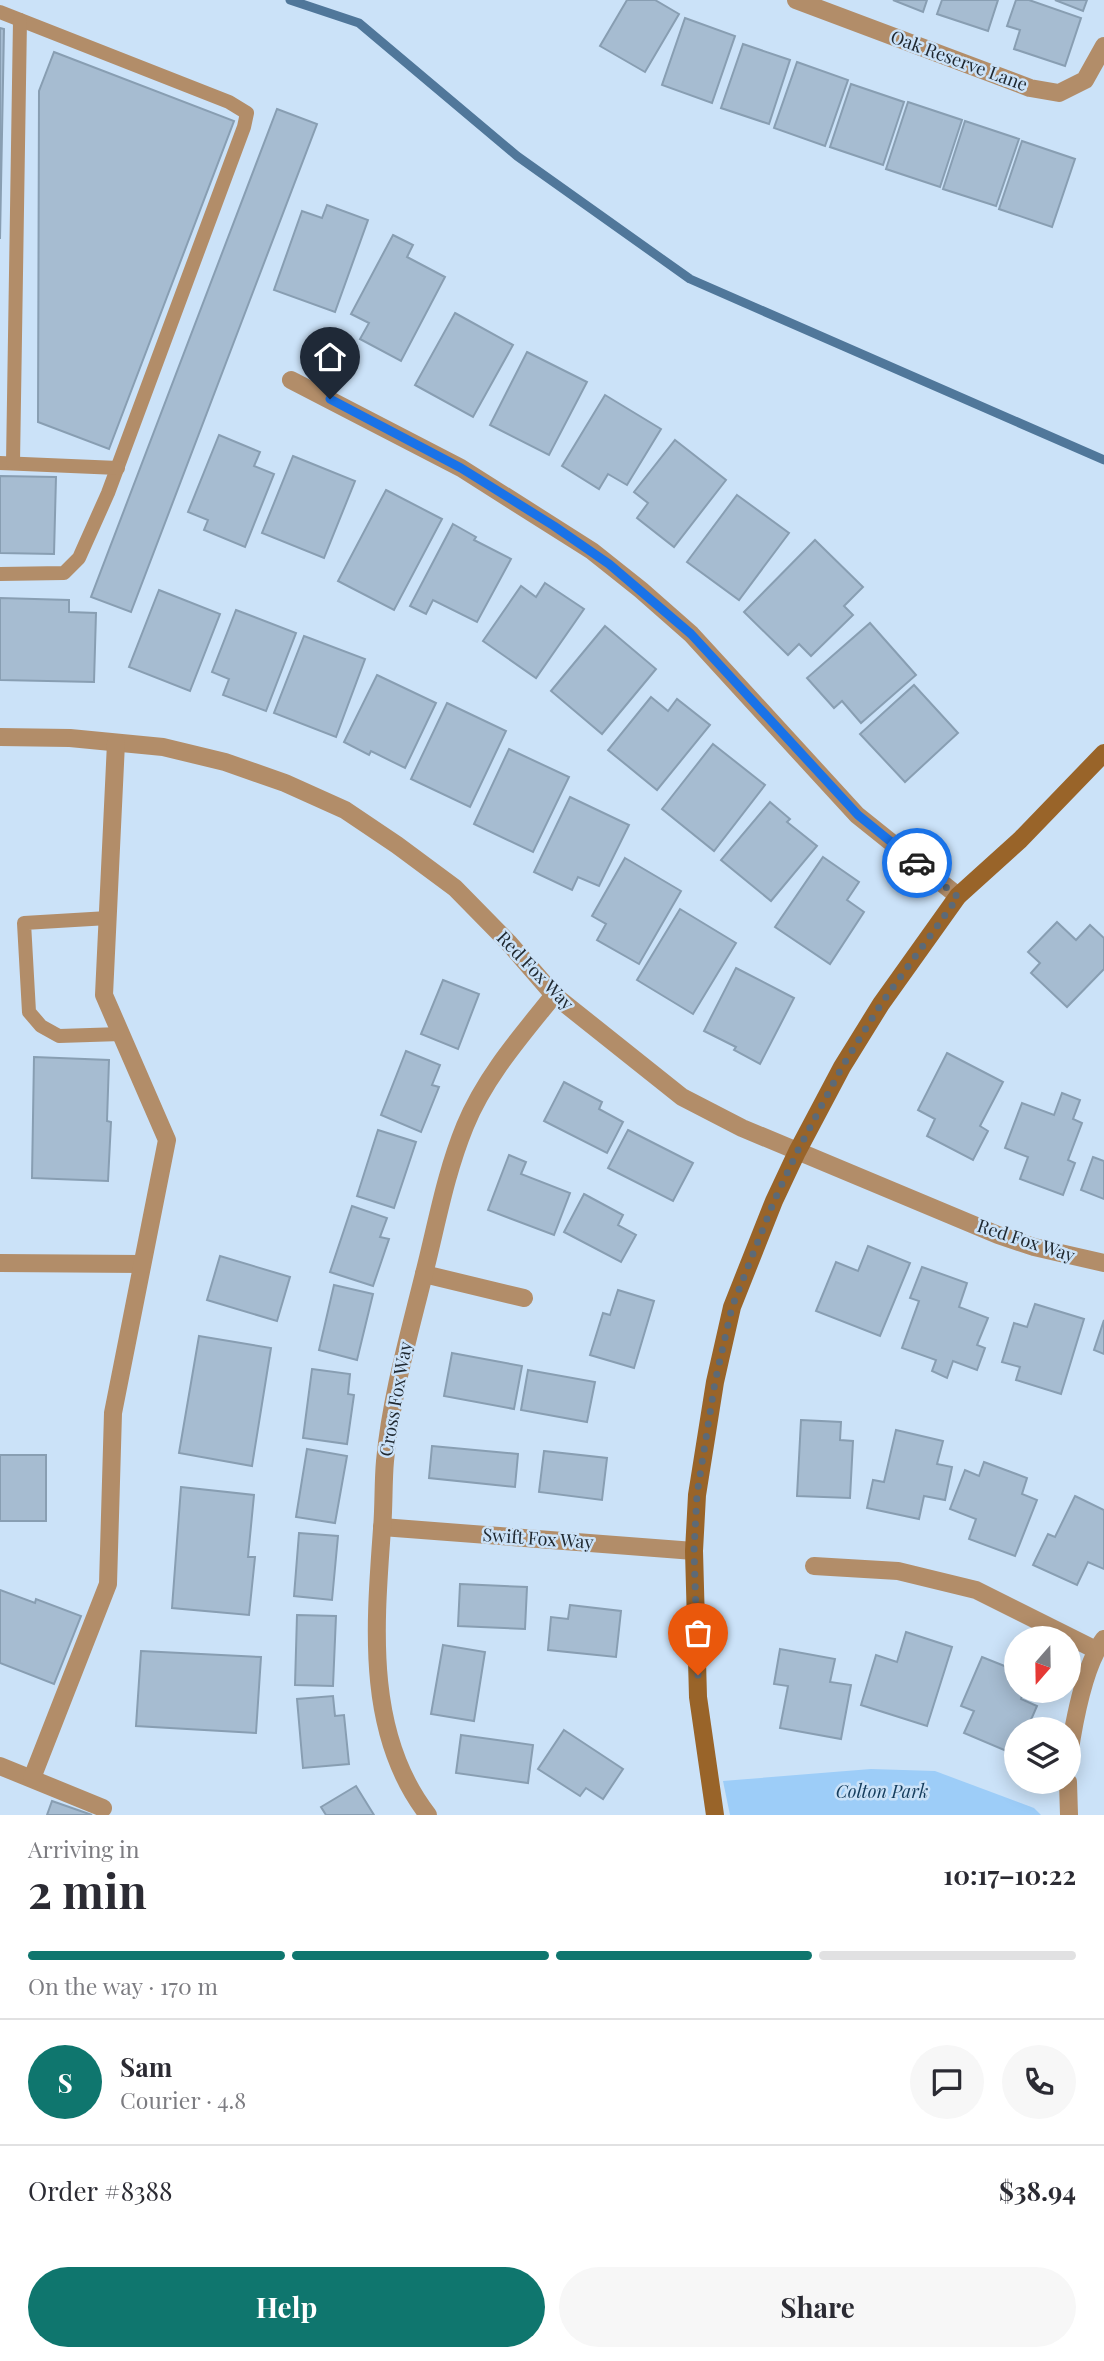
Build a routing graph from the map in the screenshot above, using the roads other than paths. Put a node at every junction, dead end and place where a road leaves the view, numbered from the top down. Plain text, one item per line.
1 (796, 0) edge
2 (0, 12) edge
3 (20, 19) junction
4 (1104, 46) edge
5 (291, 380) dead end
6 (6, 463) edge
7 (118, 468) junction
8 (0, 574) edge
9 (0, 737) edge
10 (116, 743) junction
11 (1104, 753) edge
12 (958, 897) junction
13 (108, 918) junction
14 (554, 995) junction
15 (121, 1034) junction
16 (797, 1152) junction
17 (0, 1263) edge
18 (1104, 1263) edge
19 (142, 1264) junction
20 (424, 1274) junction
21 (524, 1298) dead end
22 (382, 1527) junction
23 (694, 1551) junction
24 (814, 1566) dead end
25 (1100, 1644) edge
26 (1075, 1717) edge
27 (0, 1766) edge
28 (32, 1778) junction
29 (1068, 1794) edge
30 (103, 1808) dead end
31 (428, 1815) edge
32 (715, 1815) edge
33 (1069, 1815) edge

1 - 4 street, Oak Reserve Lane
2 - 3 lane
3 - 6 lane
3 - 7 lane
5 - 12 street
6 - 7 lane
7 - 8 lane
9 - 10 street, Red Fox Way
10 - 13 street
10 - 14 street, Red Fox Way
11 - 12 street
12 - 16 street
13 - 15 street
13 - 15 lane
14 - 16 street, Red Fox Way
14 - 20 street, Cross Fox Way
15 - 19 street
16 - 18 street, Red Fox Way
16 - 23 street
17 - 19 street
19 - 28 street
20 - 21 street
20 - 22 street, Cross Fox Way
22 - 23 street, Swift Fox Way
22 - 31 street, Cross Fox Way
23 - 32 street
24 - 25 street
25 - 26 street
27 - 28 street
28 - 30 street
29 - 33 street

